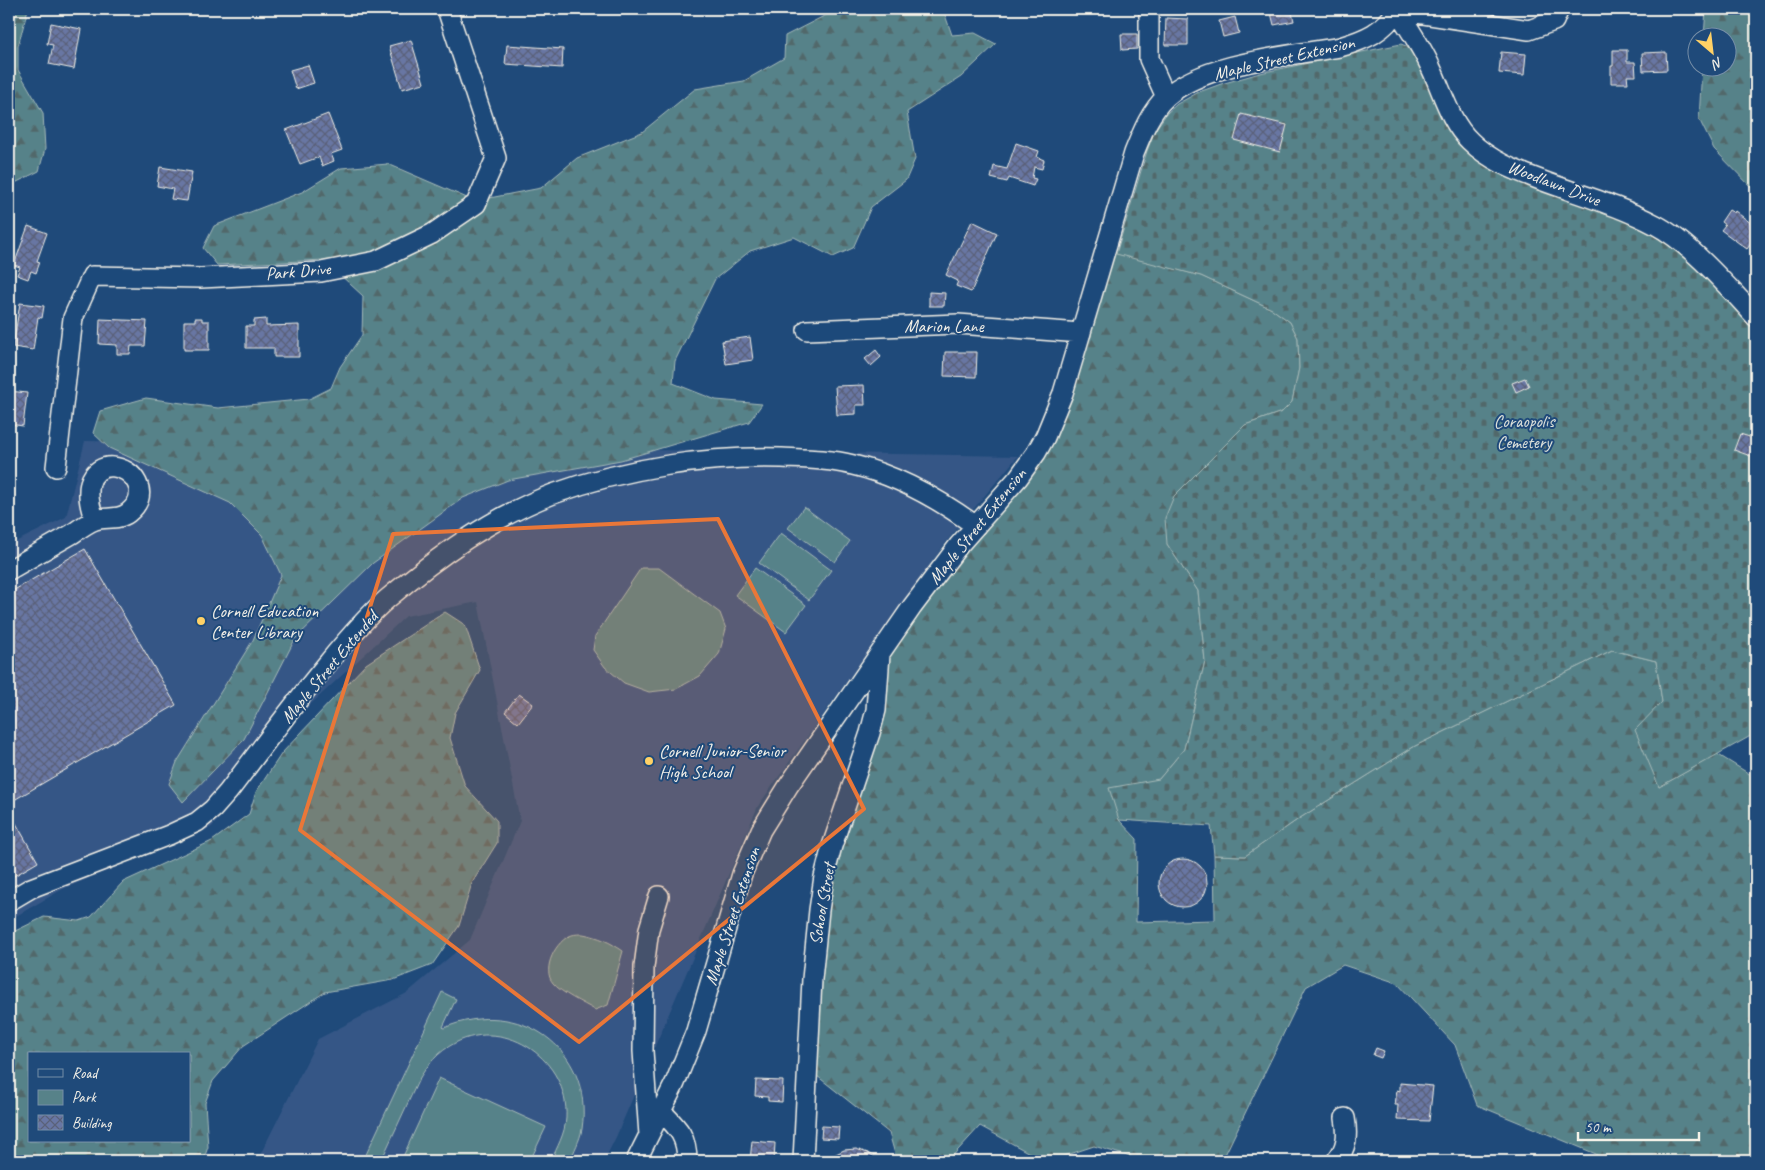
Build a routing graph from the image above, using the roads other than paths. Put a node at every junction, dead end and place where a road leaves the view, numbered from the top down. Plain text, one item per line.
1 (447, 9) edge
2 (1149, 9) edge
3 (1397, 9) edge
4 (1556, 15) edge
5 (1166, 97) junction
6 (1756, 316) edge
7 (807, 330) dead end
8 (1080, 333) junction
9 (56, 467) dead end
10 (95, 520) dead end
11 (976, 526) junction
12 (9, 570) edge
13 (880, 654) junction
14 (659, 896) dead end
15 (9, 901) edge
16 (661, 1111) junction
17 (1345, 1118) dead end
18 (649, 1136) junction
19 (636, 1161) edge
20 (687, 1161) edge
21 (803, 1161) edge
22 (1336, 1161) edge

1 - 9 street, Park Drive
2 - 5 street
3 - 4 street
3 - 5 street, Maple Street Extension
3 - 6 street, Woodlawn Drive
5 - 8 street, Maple Street Extension
7 - 8 street, Marion Lane
8 - 11 street, Maple Street Extension
10 - 12 street
11 - 13 street, Maple Street Extension
11 - 15 street, Maple Street Extended
13 - 16 street, Maple Street Extension
13 - 21 street, School Street
14 - 18 street
16 - 18 street, Maple Street Extension
16 - 20 street
17 - 22 street
18 - 19 street, Maple Street Extension

